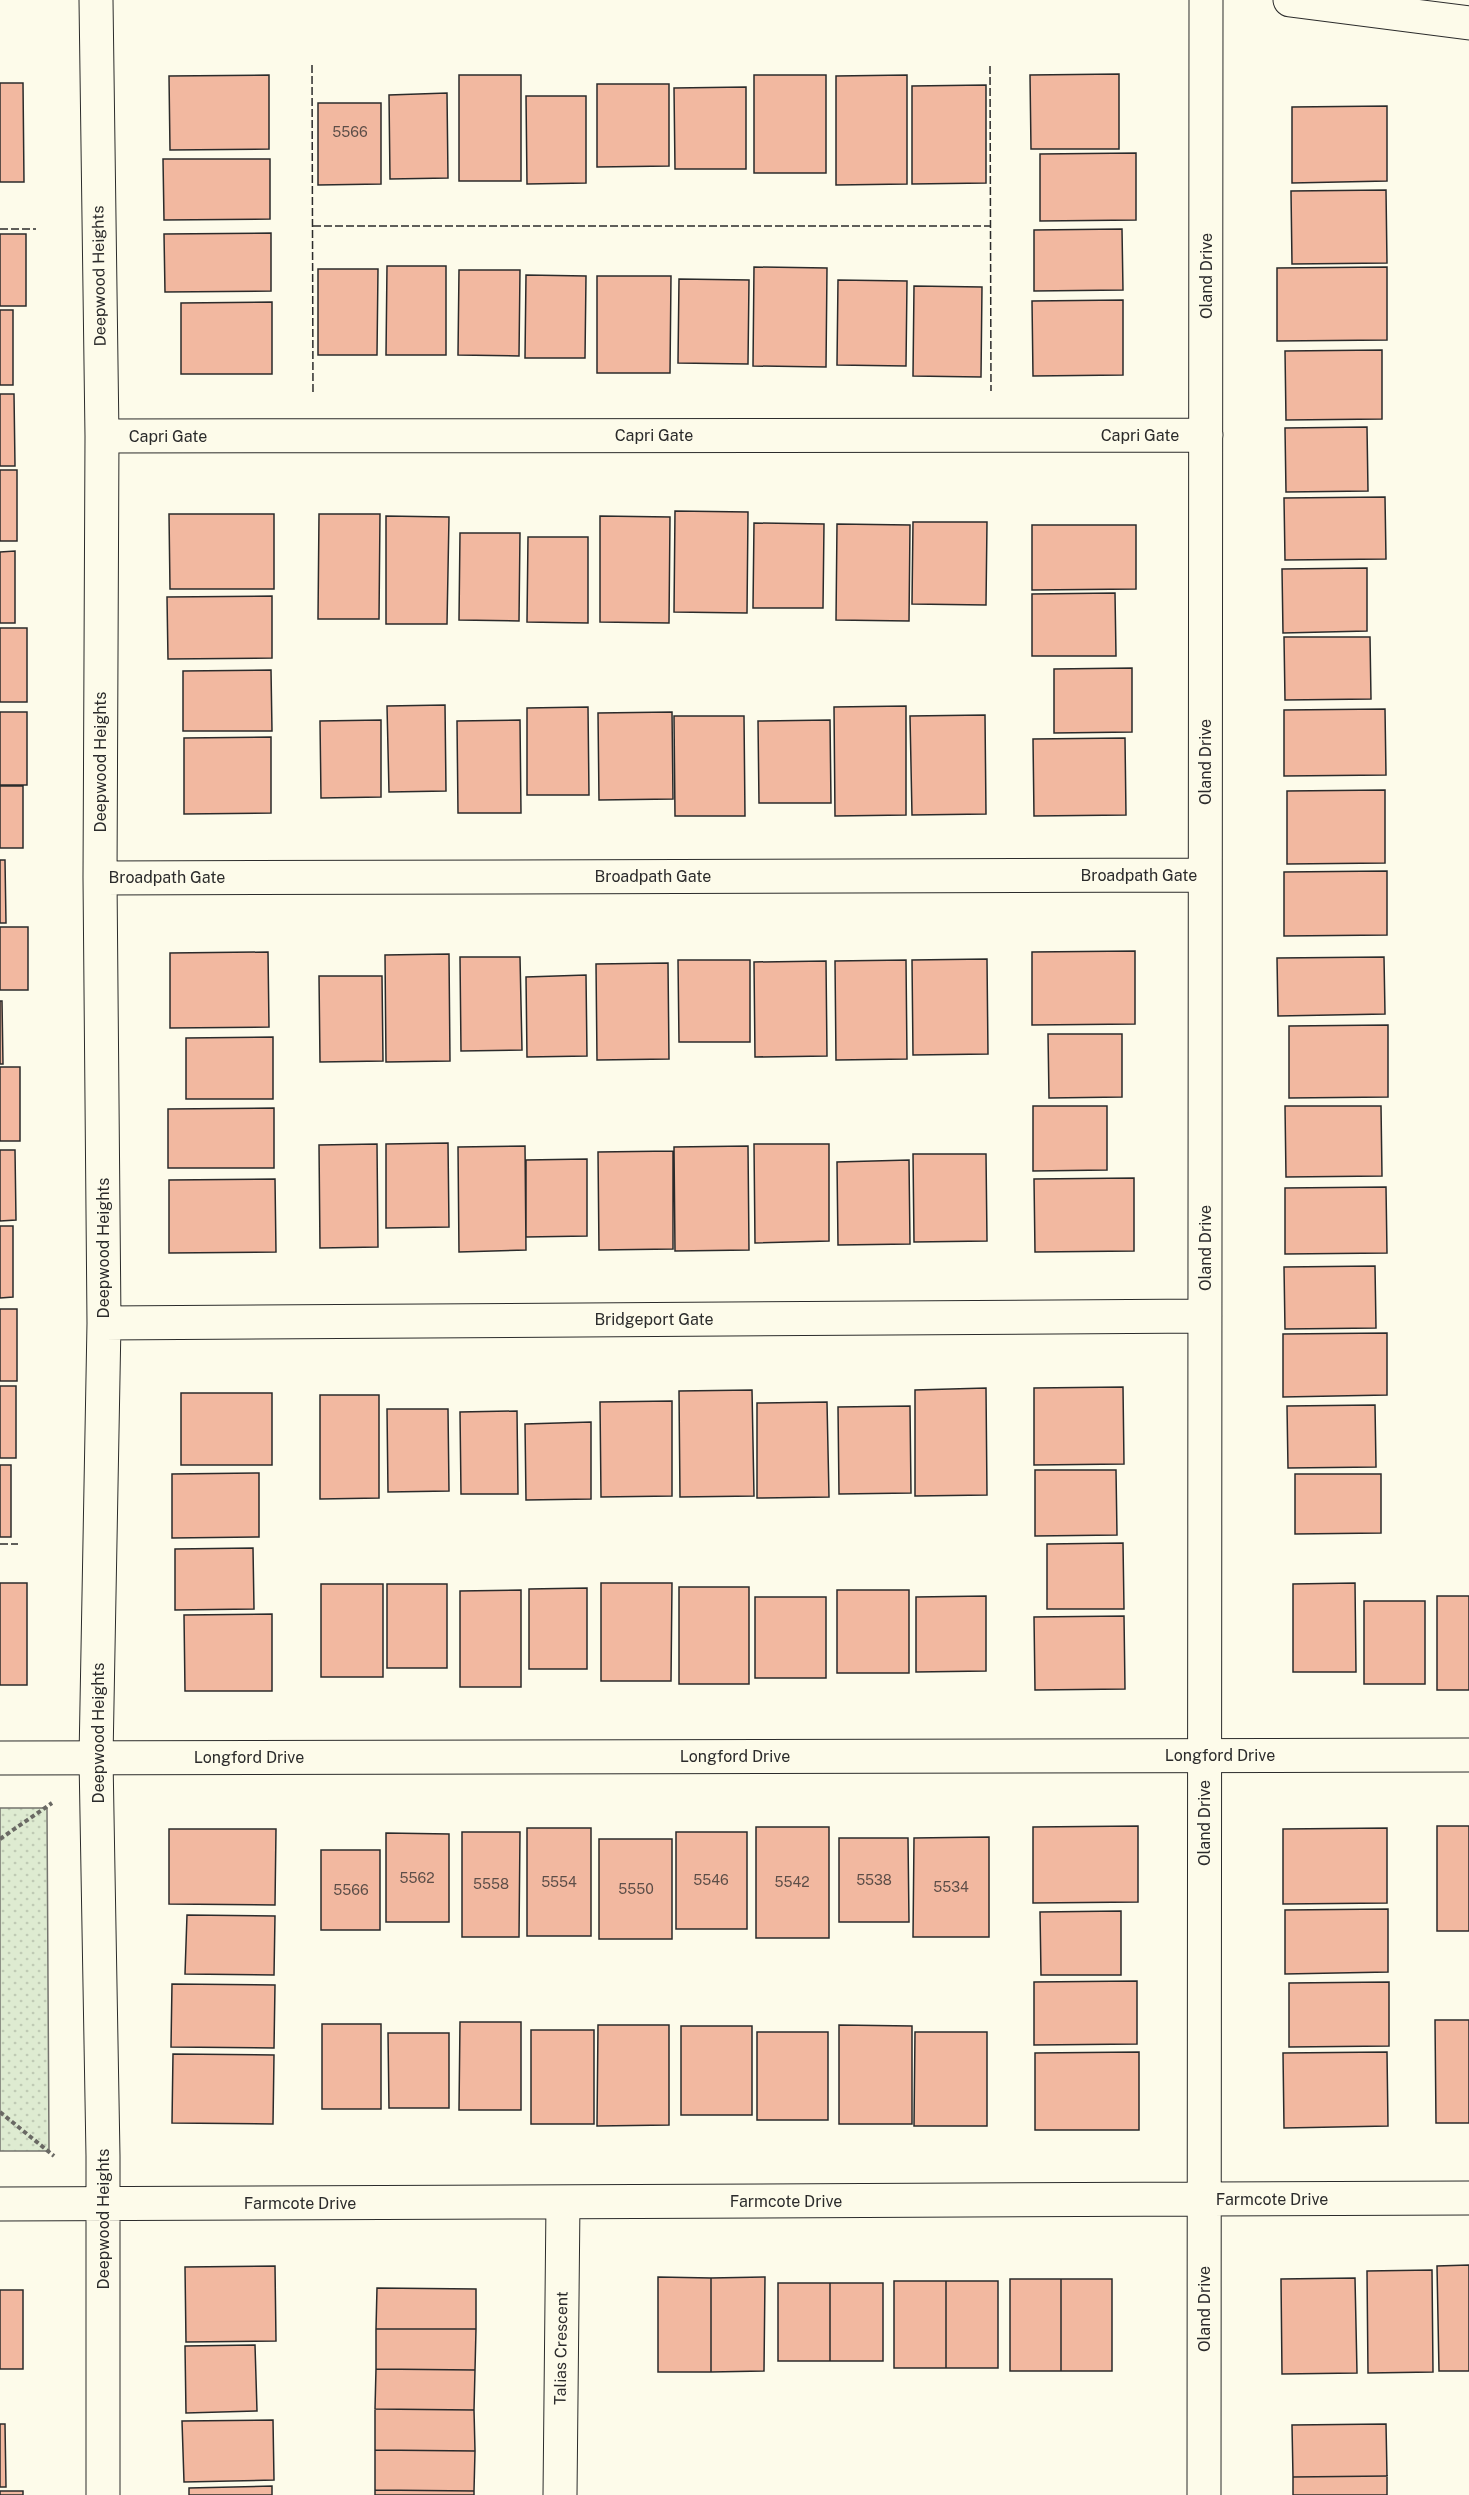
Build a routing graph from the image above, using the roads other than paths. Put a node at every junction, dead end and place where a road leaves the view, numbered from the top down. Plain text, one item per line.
1 (96, 0) edge
2 (1206, 0) edge
3 (1290, 0) edge
4 (1469, 23) edge
5 (1206, 435) junction
6 (102, 436) junction
7 (1205, 875) junction
8 (100, 878) junction
9 (1205, 1316) junction
10 (104, 1323) junction
11 (1204, 1755) junction
12 (1469, 1755) edge
13 (0, 1758) edge
14 (96, 1758) junction
15 (1469, 2198) edge
16 (1204, 2199) junction
17 (563, 2202) junction
18 (0, 2204) edge
19 (104, 2204) junction
20 (103, 2495) edge
21 (560, 2495) edge
22 (1204, 2495) edge

1 - 6 street, Deepwood Heights
2 - 5 street, Oland Drive
3 - 4 street
5 - 6 street, Capri Gate
5 - 7 street, Oland Drive
6 - 8 street, Deepwood Heights
7 - 8 street, Broadpath Gate
7 - 9 street, Oland Drive
8 - 10 street, Deepwood Heights
9 - 10 street, Bridgeport Gate
9 - 11 street, Oland Drive
10 - 14 street, Deepwood Heights
11 - 12 street, Longford Drive
11 - 14 street, Longford Drive
11 - 16 street, Oland Drive
13 - 14 street, Longford Drive
14 - 19 street, Deepwood Heights
15 - 16 street, Farmcote Drive
16 - 17 street, Farmcote Drive
16 - 22 street, Oland Drive
17 - 19 street, Farmcote Drive
17 - 21 street, Talias Crescent
18 - 19 street, Farmcote Drive
19 - 20 street, Deepwood Heights

